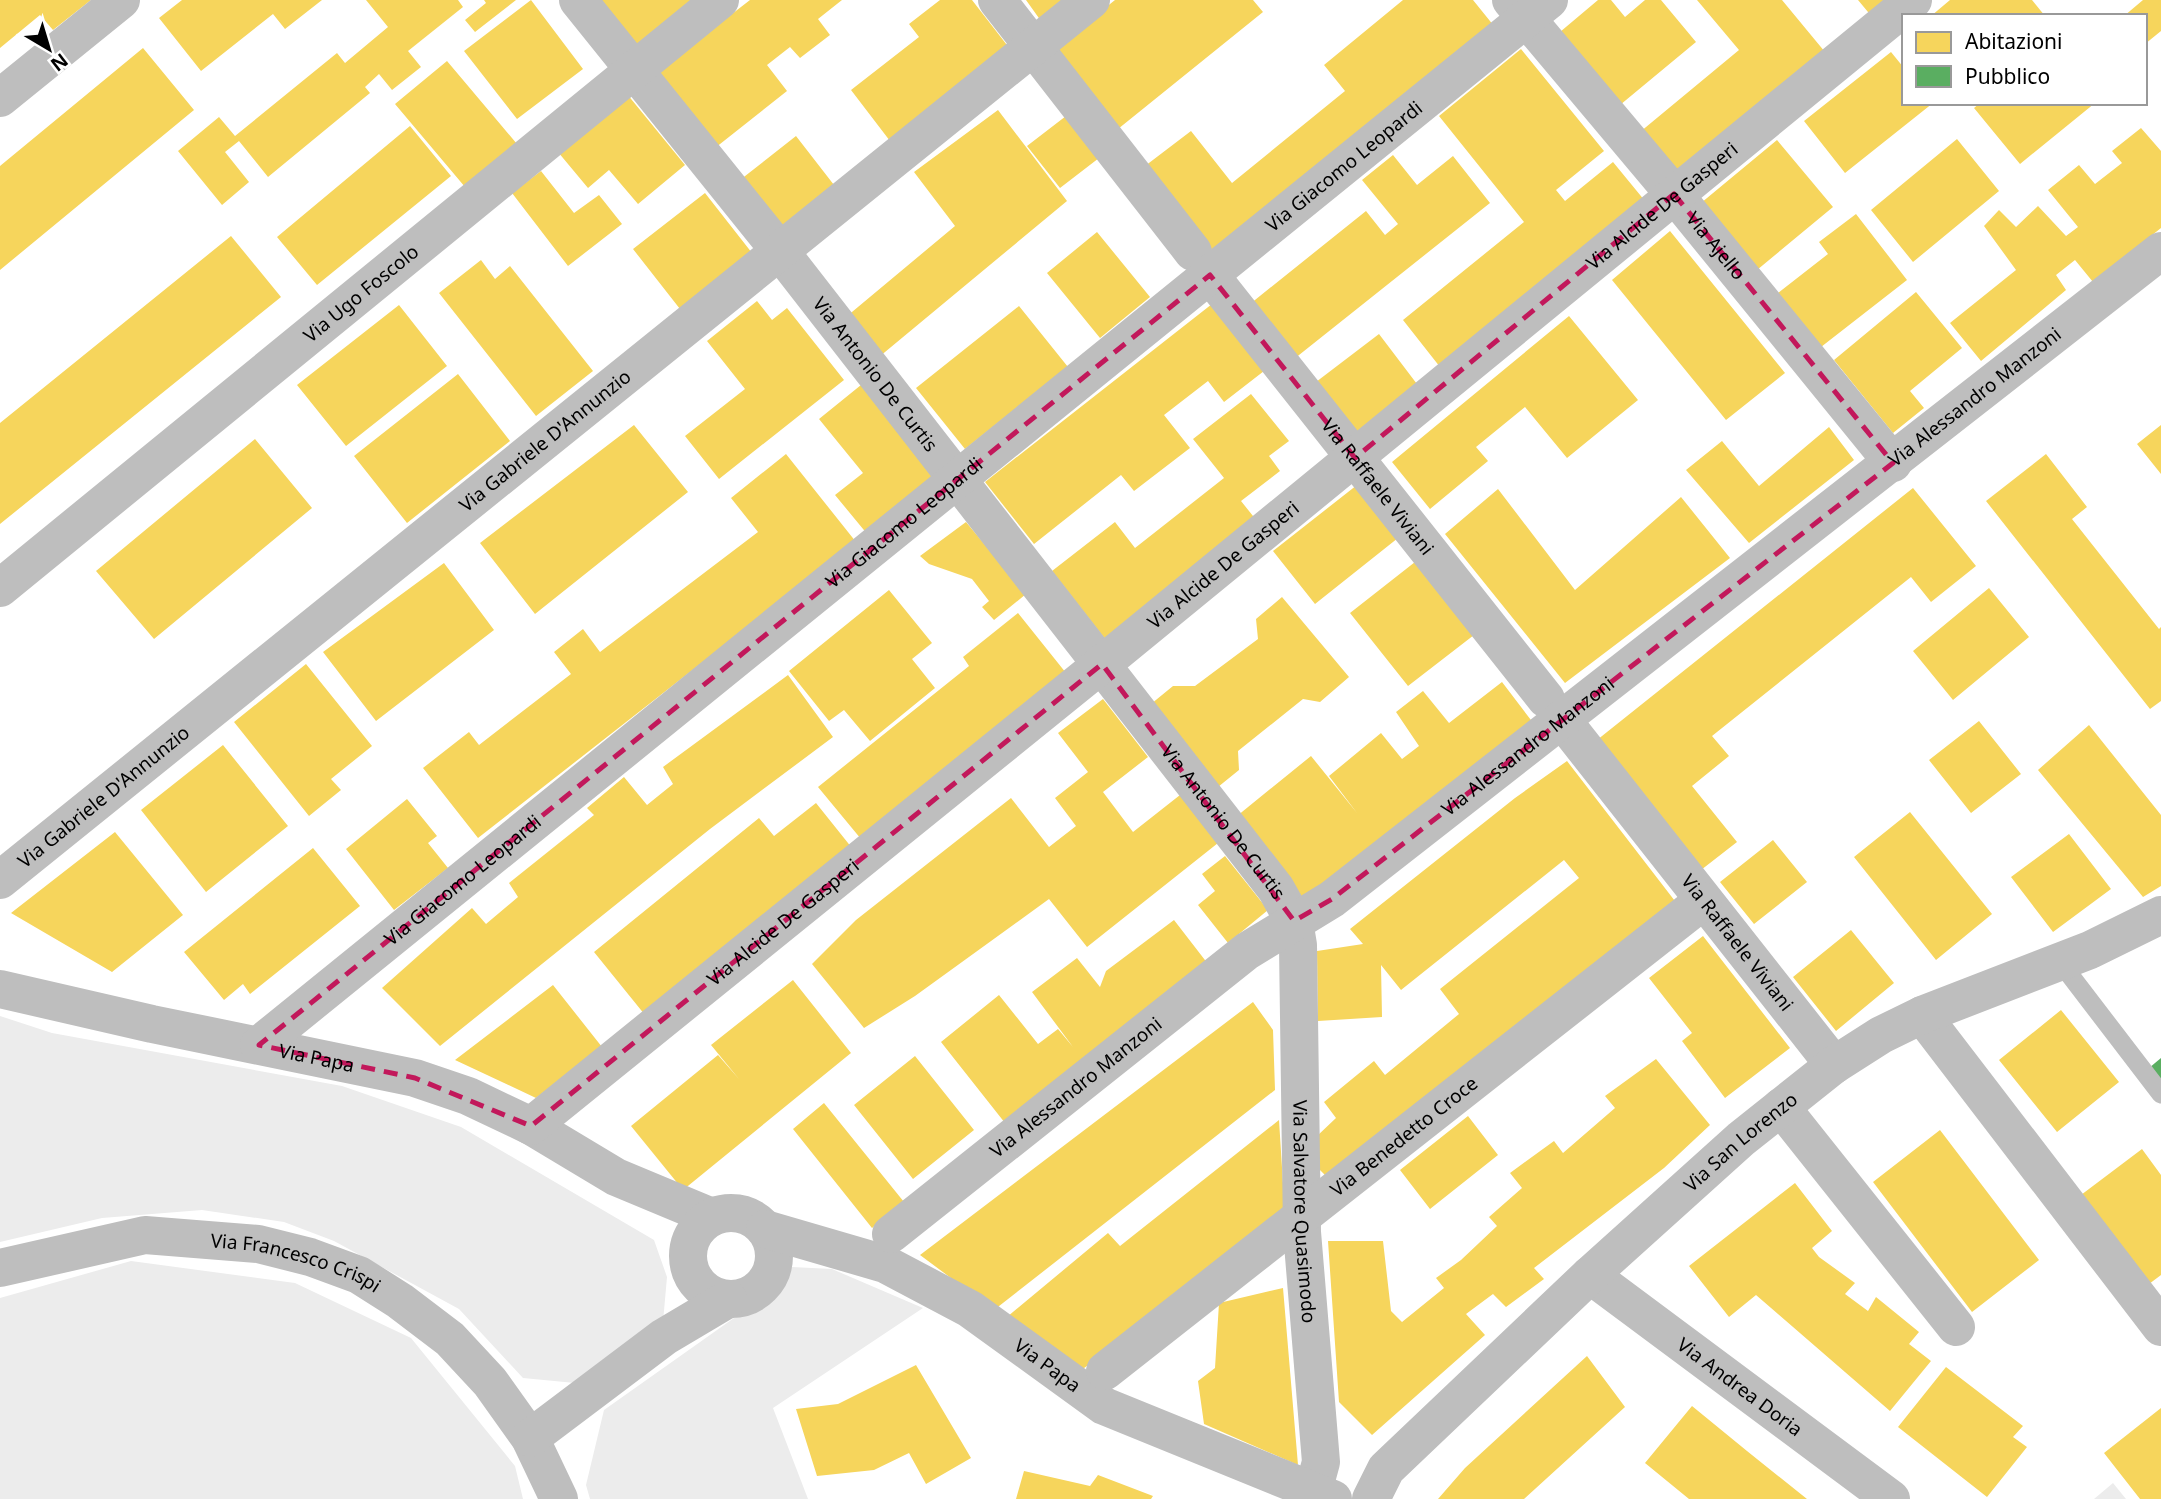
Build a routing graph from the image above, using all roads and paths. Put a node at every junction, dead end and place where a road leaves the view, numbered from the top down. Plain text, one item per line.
1 (121, 0) edge
2 (578, 0) edge
3 (720, 0) edge
4 (997, 0) edge
5 (1091, 0) edge
6 (1913, 0) edge
7 (1529, 6) edge
8 (1033, 46) junction
9 (633, 70) junction
10 (0, 98) edge
11 (1674, 194) junction
12 (779, 250) junction
13 (2161, 251) edge
14 (1202, 264) junction
15 (1355, 458) junction
16 (1893, 463) junction
17 (956, 479) junction
18 (0, 588) edge
19 (1102, 664) junction
20 (1555, 710) junction
21 (0, 880) edge
22 (1703, 901) junction
23 (2161, 915) edge
24 (1294, 921) junction
25 (2060, 962) junction
26 (0, 989) edge
27 (1922, 1015) junction
28 (259, 1045) junction
29 (1834, 1065) junction
30 (2161, 1094) edge
31 (1781, 1107) junction
32 (531, 1126) junction
33 (616, 1177) junction
34 (712, 1217) junction
35 (1304, 1217) junction
36 (765, 1229) junction
37 (891, 1234) dead end
38 (690, 1263) junction
39 (0, 1268) edge
40 (1590, 1275) junction
41 (728, 1299) junction
42 (1956, 1327) dead end
43 (2161, 1327) edge
44 (664, 1337) junction
45 (1105, 1371) dead end
46 (530, 1438) junction
47 (1378, 1484) edge
48 (1319, 1487) edge
49 (559, 1499) edge
50 (1891, 1499) edge

1 - 10 street
2 - 9 street, Via Antonio De Curtis
3 - 9 street, Via Ugo Foscolo
4 - 8 street, Via Raffaele Viviani
5 - 8 street, Via Gabriele D'Annunzio
6 - 11 street, Via Alcide De Gasperi
7 - 11 street, Via Ajello
7 - 14 street, Via Giacomo Leopardi
8 - 12 street, Via Gabriele D'Annunzio
8 - 14 street, Via Raffaele Viviani
9 - 12 street, Via Antonio De Curtis
9 - 18 street, Via Ugo Foscolo
11 - 15 street, Via Alcide De Gasperi
11 - 16 street, Via Ajello
12 - 17 street, Via Antonio De Curtis
12 - 21 street, Via Gabriele D'Annunzio
13 - 16 street, Via Alessandro Manzoni
14 - 15 street, Via Raffaele Viviani
14 - 17 street, Via Giacomo Leopardi
15 - 19 street, Via Alcide De Gasperi
15 - 20 street, Via Raffaele Viviani
16 - 20 street, Via Alessandro Manzoni
17 - 19 street, Via Antonio De Curtis
17 - 28 street, Via Giacomo Leopardi
19 - 24 street, Via Antonio De Curtis
19 - 32 street, Via Alcide De Gasperi
20 - 22 street, Via Raffaele Viviani
20 - 24 street, Via Alessandro Manzoni
22 - 29 street, Via Raffaele Viviani
22 - 35 street, Via Benedetto Croce
23 - 25 street, Via San Lorenzo
24 - 35 street, Via Salvatore Quasimodo
24 - 37 street, Via Alessandro Manzoni
25 - 27 street, Via San Lorenzo
25 - 30 lane
26 - 28 street, Via Papa
27 - 29 street, Via San Lorenzo
27 - 43 street
28 - 32 street, Via Papa
29 - 31 street, Via San Lorenzo
31 - 40 street, Via San Lorenzo
31 - 42 street
32 - 33 street, Via Papa
33 - 34 street, Via Papa
33 - 38 street, Via Papa
34 - 36 street
34 - 38 street
35 - 45 street, Via Benedetto Croce
35 - 48 street, Via Salvatore Quasimodo
36 - 41 street
36 - 48 street, Via Papa
38 - 41 street
38 - 44 street
39 - 46 street, Via Francesco Crispi
40 - 47 street, Via San Lorenzo
40 - 50 street, Via Andrea Doria
41 - 44 street
44 - 46 street
46 - 49 street, Via Francesco Crispi
47 - 48 street, Via San Lorenzo

